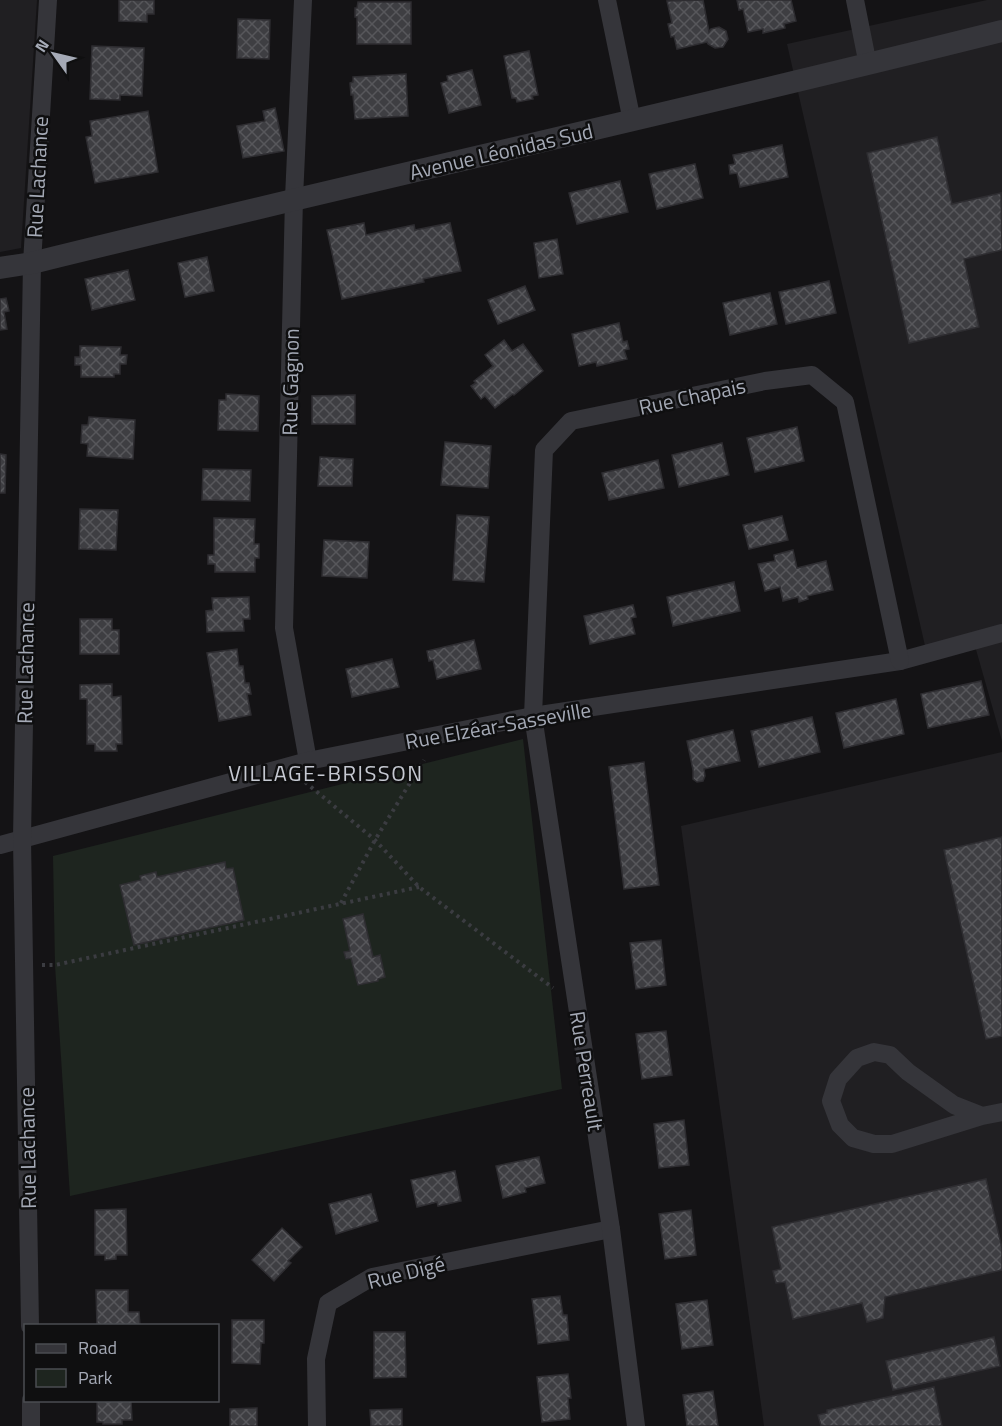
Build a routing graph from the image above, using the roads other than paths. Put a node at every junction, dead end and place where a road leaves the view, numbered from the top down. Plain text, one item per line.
1 (48, 0) edge
2 (303, 0) edge
3 (607, 0) edge
4 (855, 0) edge
5 (1002, 31) edge
6 (868, 65) junction
7 (632, 121) junction
8 (294, 198) junction
9 (32, 263) junction
10 (0, 268) edge
11 (1002, 633) edge
12 (900, 661) junction
13 (533, 716) junction
14 (308, 761) junction
15 (21, 839) junction
16 (0, 845) edge
17 (1002, 1112) edge
18 (982, 1116) junction
19 (611, 1229) junction
20 (30, 1324) edge
21 (31, 1402) edge
22 (32, 1426) edge
23 (317, 1426) edge
24 (636, 1426) edge

1 - 9 street, Rue Lachance
2 - 8 street, Rue Gagnon
3 - 7 street
4 - 6 street
5 - 6 street, Avenue Léonidas Sud
6 - 7 street, Avenue Léonidas Sud
7 - 8 street, Avenue Léonidas Sud
8 - 9 street, Avenue Léonidas Sud
8 - 14 street, Rue Gagnon
9 - 10 street, Avenue Léonidas Sud
9 - 15 street, Rue Lachance
11 - 12 street, Rue Elzéar-Sasseville
12 - 13 street, Rue Elzéar-Sasseville
12 - 13 street, Rue Chapais
13 - 14 street, Rue Elzéar-Sasseville
13 - 19 street, Rue Perreault
14 - 15 street, Rue Elzéar-Sasseville
15 - 16 street, Rue Elzéar-Sasseville
15 - 20 street, Rue Lachance
17 - 18 street
18 - 18 street
19 - 23 street, Rue Digé
19 - 24 street, Rue Perreault
21 - 22 street

